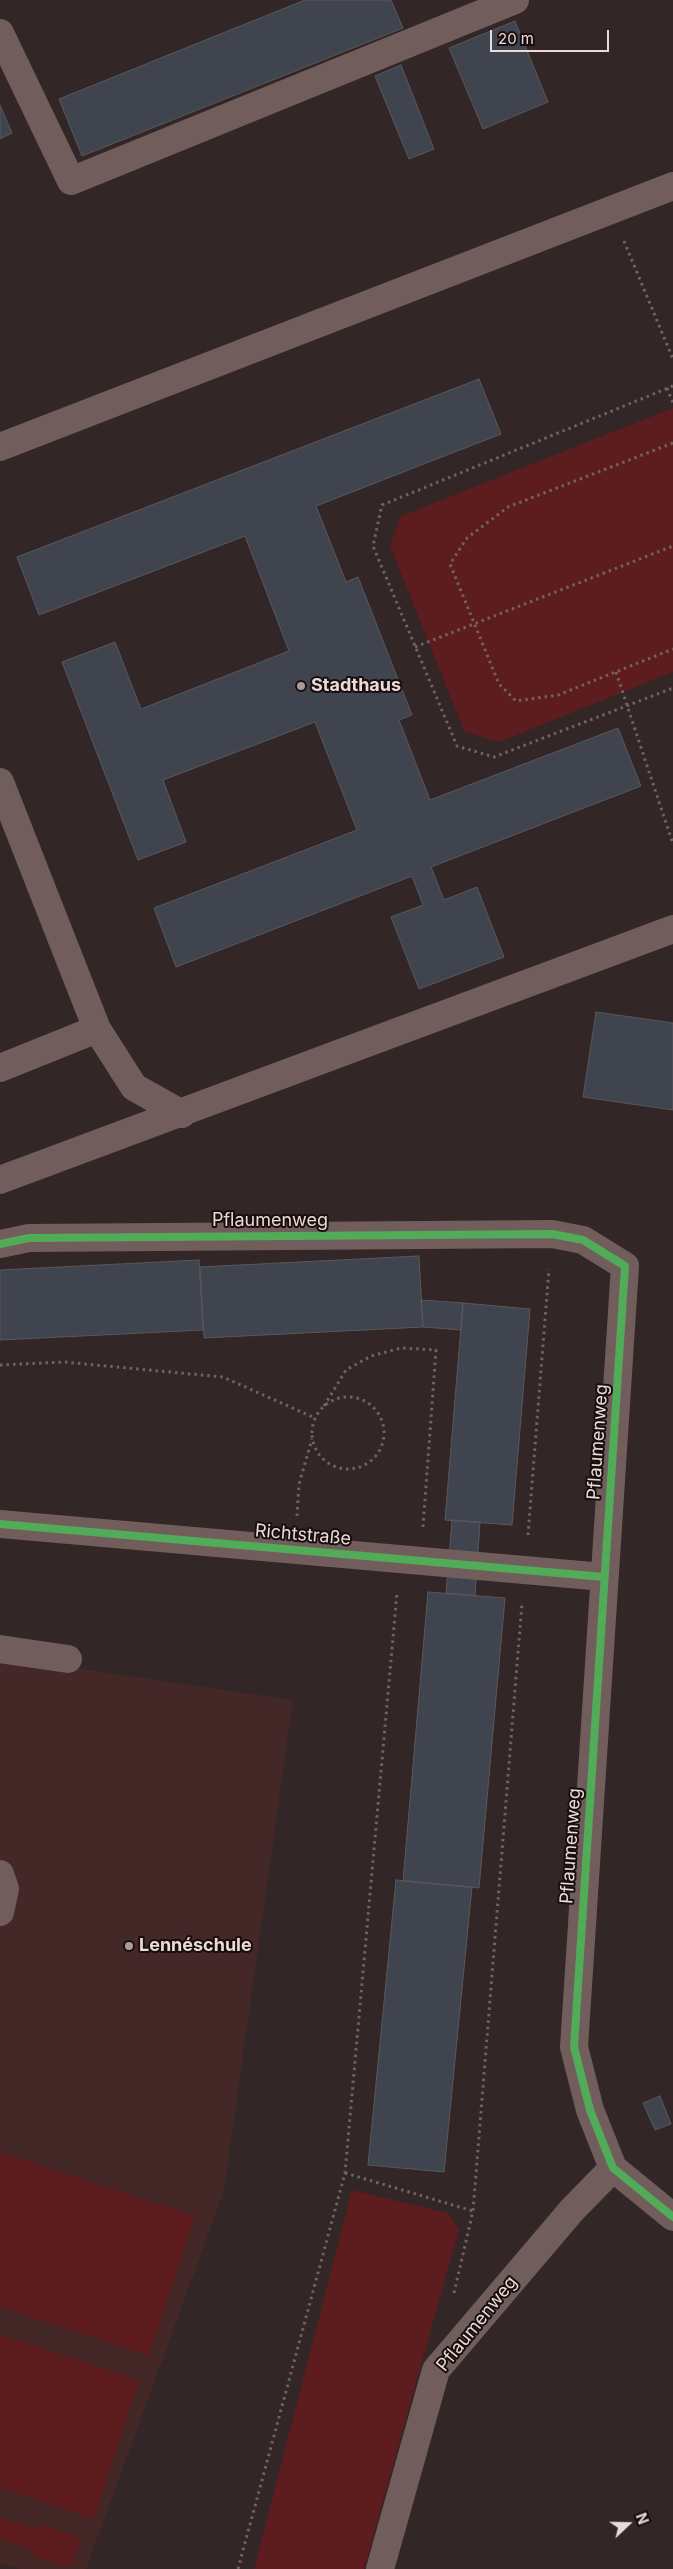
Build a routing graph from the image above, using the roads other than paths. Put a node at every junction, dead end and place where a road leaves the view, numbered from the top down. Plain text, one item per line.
1 (514, 0) edge
2 (0, 33) edge
3 (673, 186) edge
4 (0, 447) edge
5 (0, 782) edge
6 (673, 929) edge
7 (97, 1029) junction
8 (0, 1068) edge
9 (182, 1114) junction
10 (0, 1180) edge
11 (0, 1244) edge
12 (0, 1524) edge
13 (604, 1577) junction
14 (0, 1649) edge
15 (68, 1660) dead end
16 (0, 1874) edge
17 (0, 1912) edge
18 (613, 2168) junction
19 (673, 2217) edge
20 (380, 2569) edge

1 - 2 street
3 - 4 street
5 - 7 street
6 - 9 street
7 - 8 street
7 - 9 street
9 - 10 street
11 - 13 street, Pflaumenweg
12 - 13 street, Richtstraße
13 - 18 street, Pflaumenweg
14 - 15 street
16 - 17 street
18 - 19 street, Pflaumenweg
18 - 20 street, Pflaumenweg

